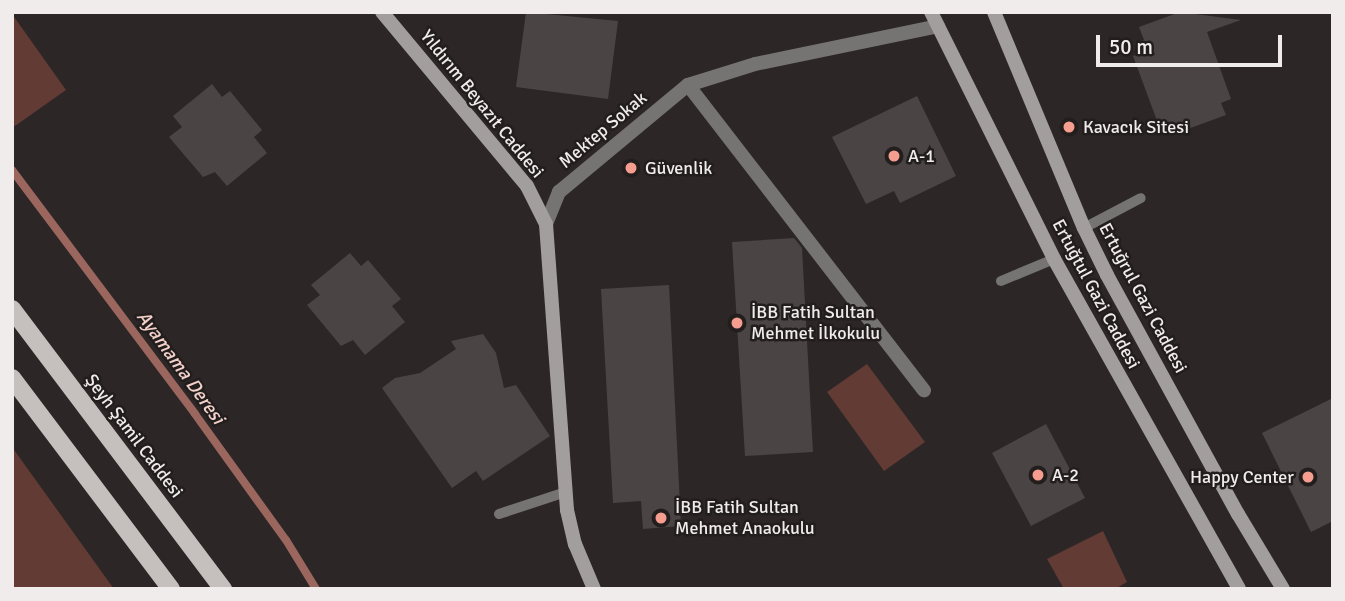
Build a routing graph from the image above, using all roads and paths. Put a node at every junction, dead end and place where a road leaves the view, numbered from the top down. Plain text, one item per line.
1 (382, 12) edge
2 (932, 12) edge
3 (994, 12) edge
4 (940, 19) edge
5 (688, 85) junction
6 (1141, 198) dead end
7 (546, 225) junction
8 (1084, 228) junction
9 (1054, 258) junction
10 (1002, 281) dead end
11 (12, 309) edge
12 (12, 378) edge
13 (924, 390) dead end
14 (566, 492) junction
15 (499, 514) dead end
16 (171, 589) edge
17 (223, 589) edge
18 (594, 589) edge
19 (1239, 589) edge
20 (1283, 589) edge

1 - 7 main road, Yıldırım Beyazıt Caddesi
2 - 4 main road, Ertuğtul Gazi Caddesi
3 - 8 main road, Ertuğrul Gazi Caddesi
4 - 5 street, Mektep Sokak
4 - 9 main road, Ertuğtul Gazi Caddesi
5 - 7 street, Mektep Sokak
5 - 13 street
6 - 8 lane
7 - 14 main road, Mektep Sokak
8 - 20 main road, Ertuğrul Gazi Caddesi
9 - 10 lane
9 - 19 main road, Ertuğtul Gazi Caddesi
11 - 17 main road, Şeyh Şamil Caddesi
12 - 16 main road
14 - 15 lane
14 - 18 main road, Mektep Sokak

